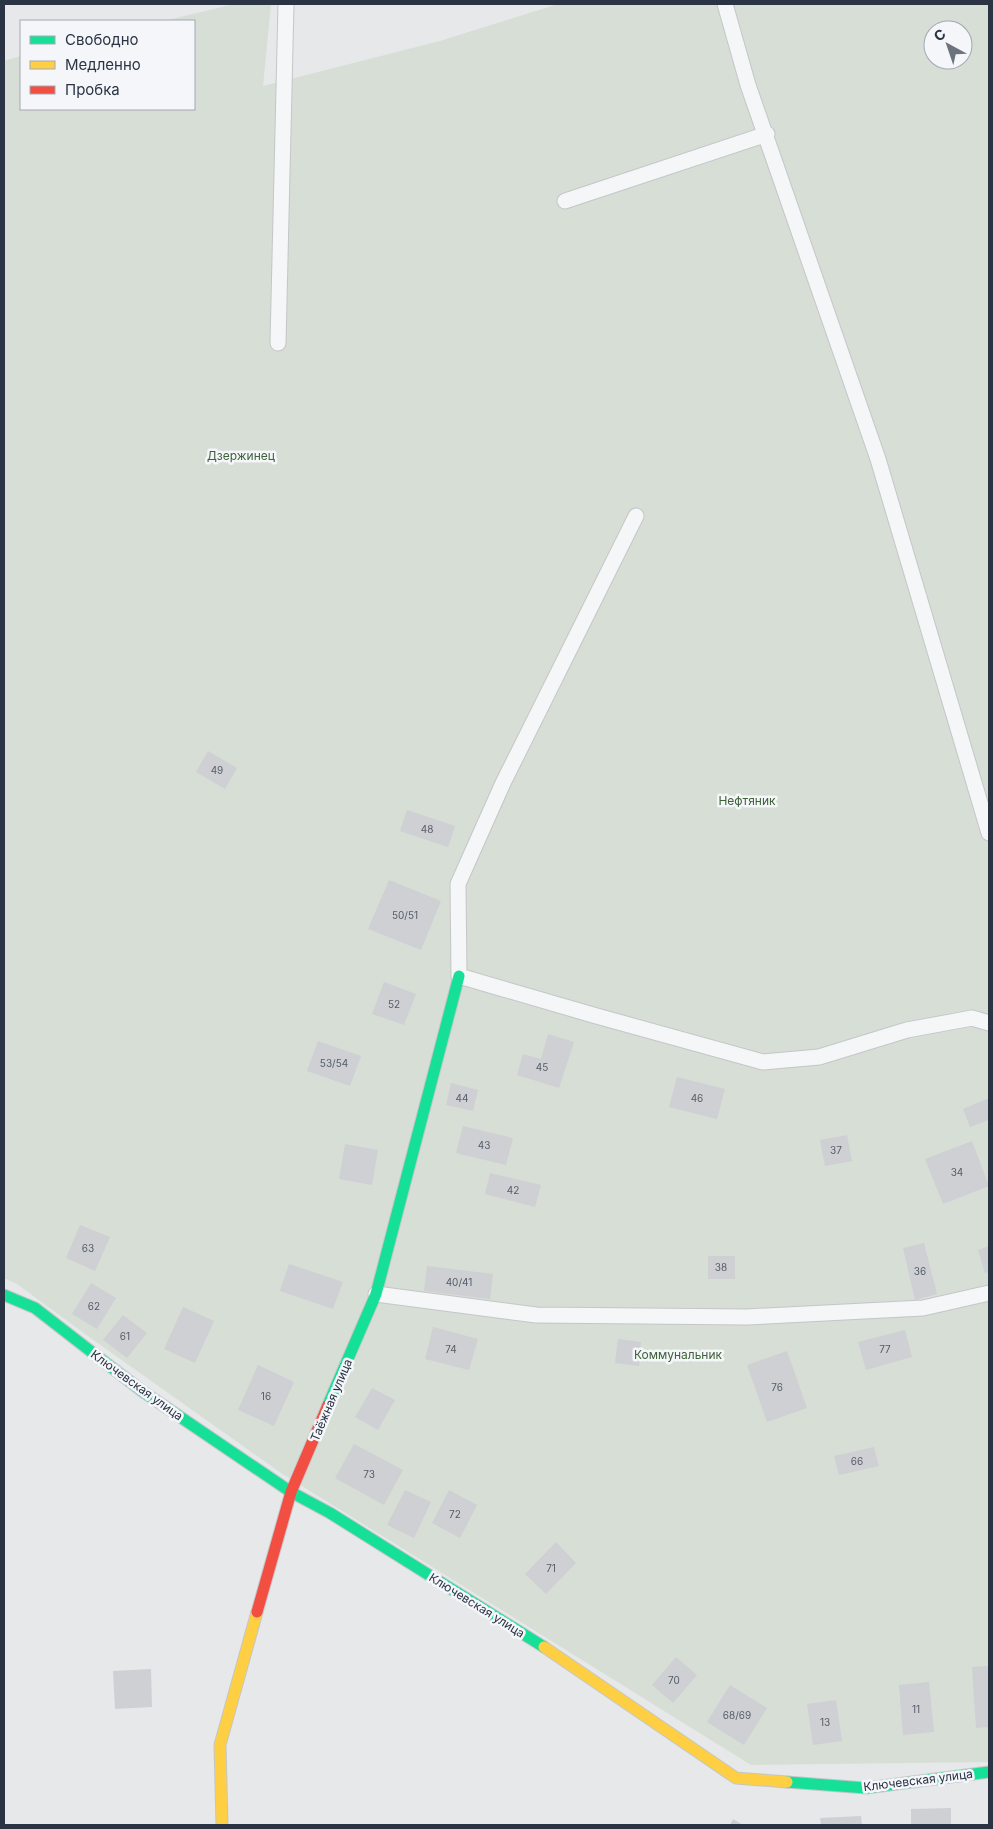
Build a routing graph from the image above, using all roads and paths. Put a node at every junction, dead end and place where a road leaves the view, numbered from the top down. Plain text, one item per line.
1 (286, 4) edge
2 (725, 4) edge
3 (767, 134) junction
4 (565, 201) dead end
5 (278, 343) dead end
6 (636, 516) dead end
7 (989, 833) edge
8 (459, 976) junction
9 (989, 1023) edge
10 (989, 1292) edge
11 (376, 1294) junction
12 (4, 1295) edge
13 (291, 1492) junction
14 (989, 1772) edge
15 (222, 1825) edge

1 - 5 lane
2 - 3 lane
3 - 4 lane
3 - 7 lane
6 - 8 lane
8 - 9 lane
8 - 11 street, Таёжная улица
10 - 11 lane
11 - 13 street, Таёжная улица
12 - 13 street, Ключевская улица
13 - 14 street, Ключевская улица
13 - 15 street, Таёжная улица

